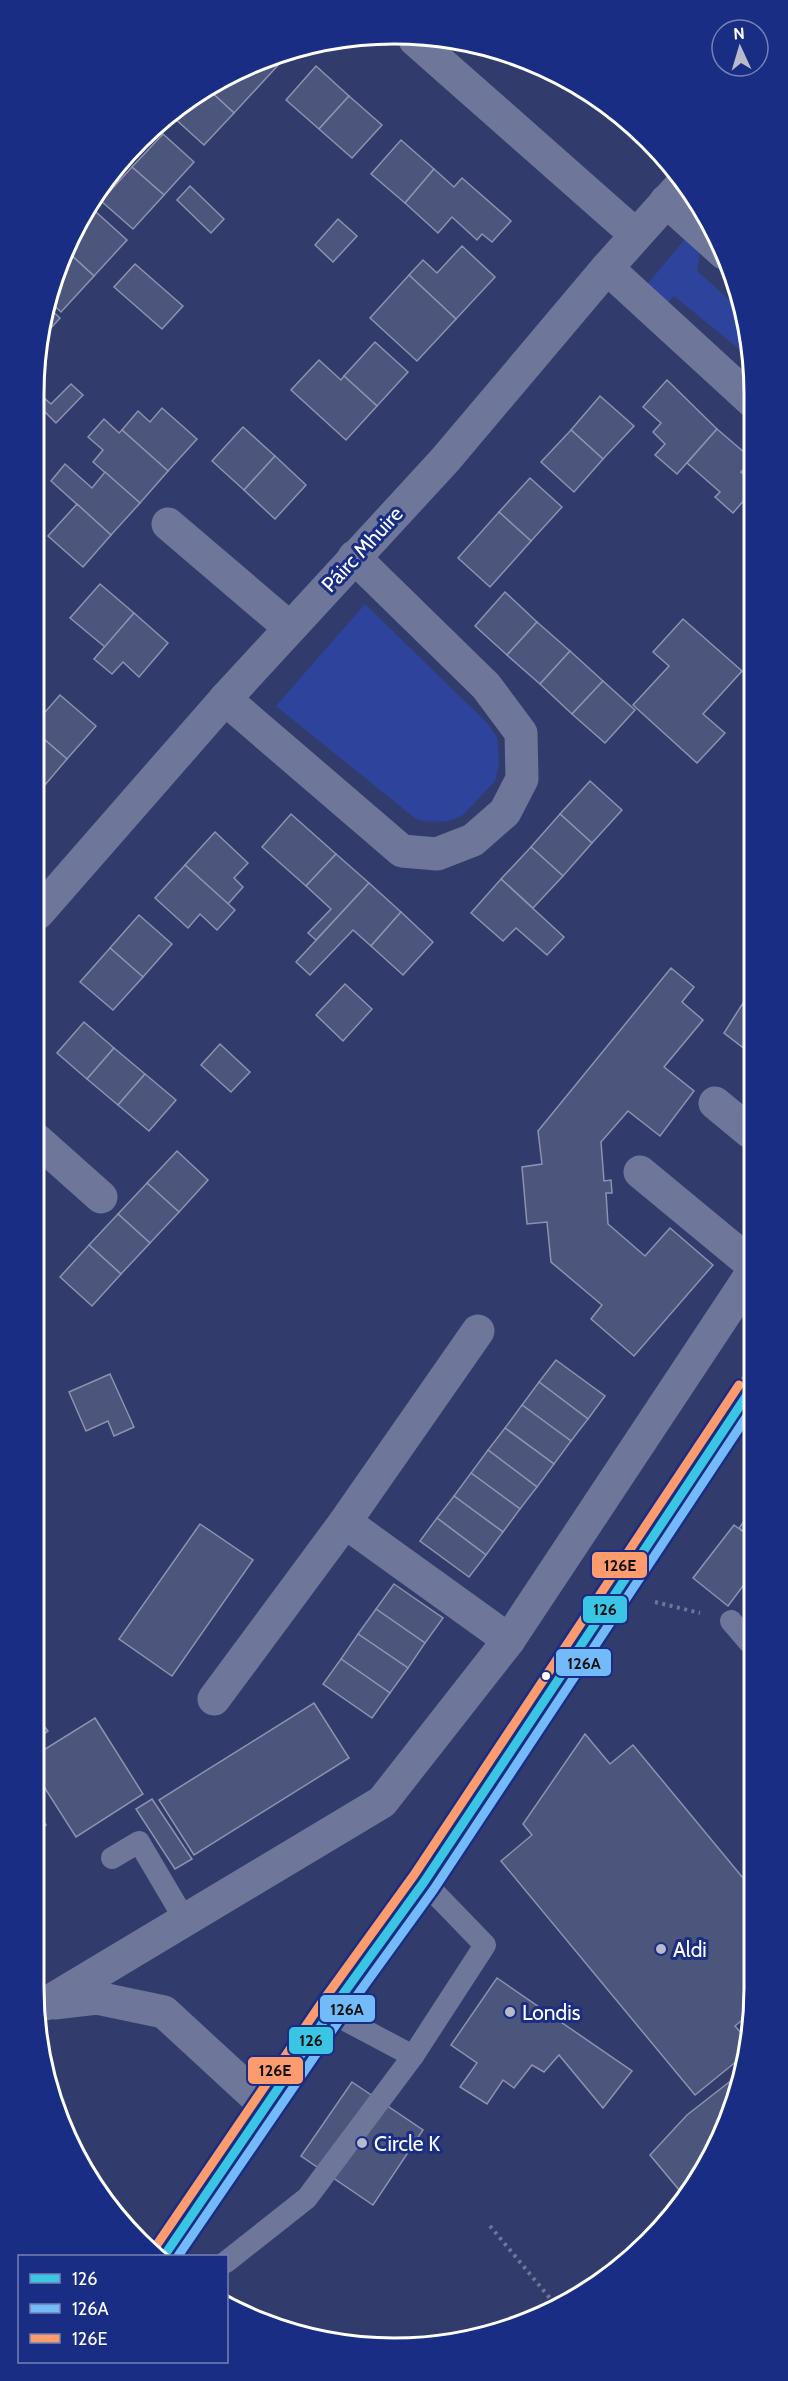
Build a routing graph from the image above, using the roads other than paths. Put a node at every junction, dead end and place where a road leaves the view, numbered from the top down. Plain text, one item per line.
1 (420, 44) edge
2 (675, 192) edge
3 (701, 225) edge
4 (636, 236) junction
5 (607, 268) junction
6 (744, 394) edge
7 (168, 524) dead end
8 (354, 557) junction
9 (290, 628) junction
10 (225, 699) junction
11 (44, 906) edge
12 (715, 1103) dead end
13 (744, 1127) edge
14 (44, 1146) edge
15 (640, 1172) dead end
16 (101, 1197) dead end
17 (744, 1258) edge
18 (744, 1285) edge
19 (478, 1331) dead end
20 (744, 1401) edge
21 (345, 1522) junction
22 (731, 1621) road end
23 (744, 1636) edge
24 (509, 1640) junction
25 (214, 1700) dead end
26 (112, 1858) dead end
27 (424, 1882) junction
28 (185, 1920) junction
29 (44, 2004) edge
30 (44, 2006) edge
31 (330, 2012) junction
32 (414, 2056) junction
33 (266, 2106) junction
34 (166, 2253) edge
35 (228, 2260) edge

1 - 4 street
2 - 3 street
2 - 4 street, Páirc Mhuire
4 - 5 street, Páirc Mhuire
5 - 6 street
5 - 8 street, Páirc Mhuire
7 - 9 street
8 - 9 street, Páirc Mhuire
8 - 10 street
9 - 10 street, Páirc Mhuire
10 - 11 street, Páirc Mhuire
12 - 13 street
14 - 16 street
15 - 17 street
18 - 24 street
19 - 21 street
20 - 27 street
21 - 24 street
21 - 25 street
22 - 23 lane
24 - 28 street
26 - 28 lane
27 - 31 street
27 - 32 lane
28 - 29 street
30 - 33 street
31 - 32 lane
31 - 33 street
32 - 35 lane
33 - 34 street

